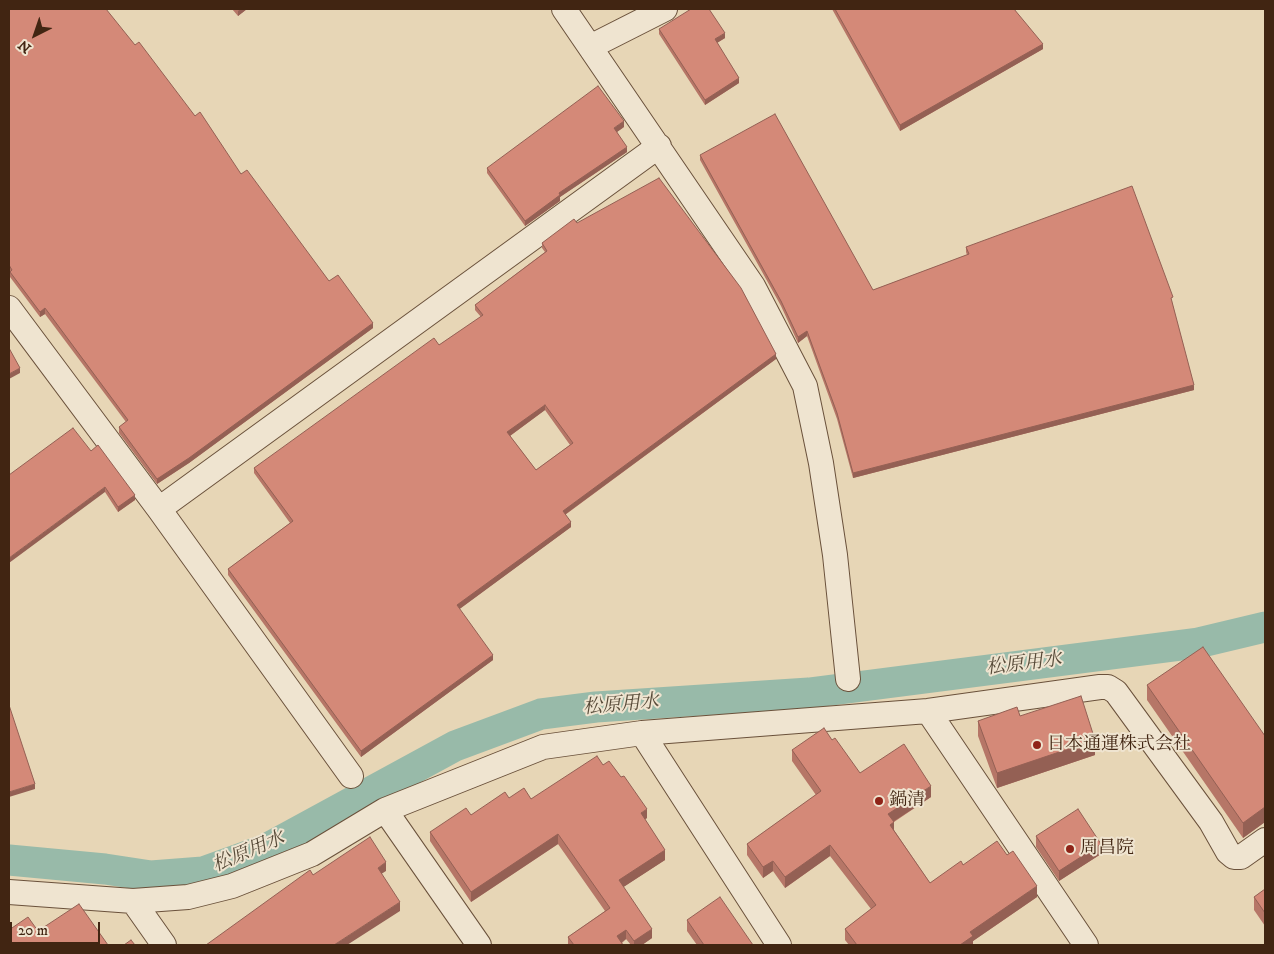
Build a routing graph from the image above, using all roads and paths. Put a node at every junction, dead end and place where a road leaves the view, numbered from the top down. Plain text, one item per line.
1 (564, 9) edge
2 (665, 9) edge
3 (590, 47) junction
4 (659, 146) junction
5 (9, 308) edge
6 (159, 508) junction
7 (848, 679) dead end
8 (928, 711) junction
9 (642, 733) junction
10 (350, 776) dead end
11 (385, 810) junction
12 (1265, 840) edge
13 (9, 892) edge
14 (133, 901) junction
15 (1076, 942) edge
16 (164, 945) edge
17 (478, 945) edge
18 (779, 945) edge

1 - 3 street
2 - 3 street
3 - 4 street
4 - 6 street
4 - 7 street
5 - 6 street
6 - 10 street
8 - 9 street
8 - 12 street
8 - 15 street
9 - 11 street
9 - 18 street
11 - 14 street
11 - 17 street
13 - 14 street
14 - 16 street

